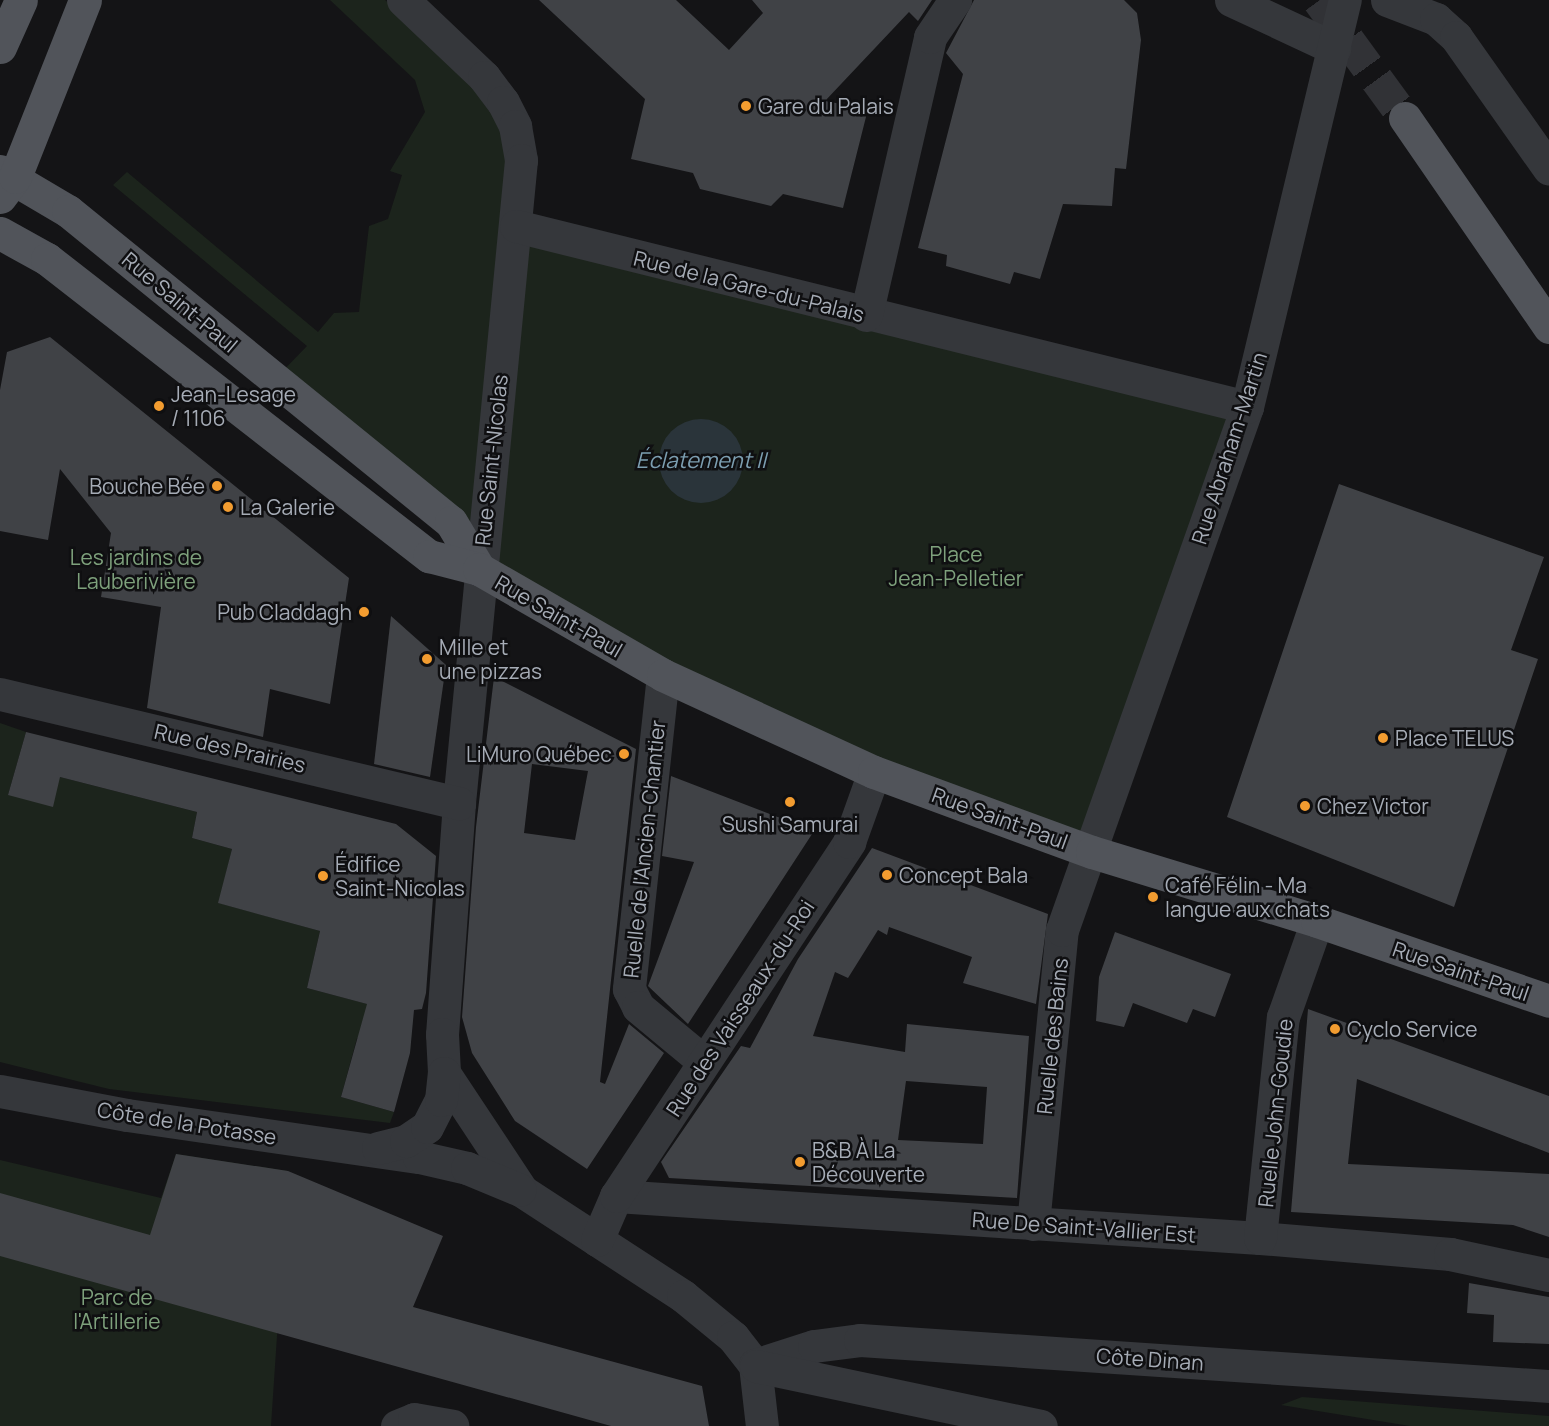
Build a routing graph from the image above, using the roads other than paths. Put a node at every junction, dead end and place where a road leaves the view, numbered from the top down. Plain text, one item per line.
1 (21, 0) edge
2 (85, 0) edge
3 (403, 0) edge
4 (955, 0) edge
5 (1231, 0) edge
6 (1345, 0) edge
7 (1387, 0) edge
8 (0, 47) edge
9 (1334, 48) junction
10 (1406, 118) tunnel mouth
11 (1549, 169) edge
12 (5, 181) edge
13 (516, 226) junction
14 (0, 233) edge
15 (866, 315) junction
16 (1549, 327) edge
17 (1247, 407) junction
18 (479, 569) junction
19 (663, 675) junction
20 (0, 694) edge
21 (874, 772) junction
22 (459, 803) junction
23 (1092, 852) junction
24 (1317, 921) junction
25 (1549, 1001) edge
26 (703, 1061) junction
27 (444, 1073) junction
28 (0, 1091) edge
29 (374, 1149) junction
30 (522, 1191) junction
31 (616, 1196) junction
32 (1033, 1224) junction
33 (1260, 1238) junction
34 (597, 1240) junction
35 (1549, 1275) edge
36 (755, 1365) junction
37 (1549, 1386) edge
38 (397, 1426) edge
39 (452, 1426) edge
40 (762, 1426) edge
41 (1041, 1426) edge

1 - 8 main road
2 - 12 main road
3 - 13 street
4 - 15 street
5 - 9 street
6 - 9 street, Rue Abraham-Martin
7 - 11 street
9 - 17 street, Rue Abraham-Martin
10 - 16 main road
12 - 18 main road, Rue Saint-Paul
13 - 15 street, Rue de la Gare-du-Palais
13 - 18 street, Rue Saint-Nicolas
14 - 18 main road, Rue Saint-Paul
15 - 17 street, Rue de la Gare-du-Palais
17 - 23 street, Rue Abraham-Martin
18 - 19 main road, Rue Saint-Paul
18 - 22 street, Rue Saint-Nicolas
19 - 21 main road, Rue Saint-Paul
19 - 26 street, Ruelle de l'Ancien-Chantier
20 - 22 street, Rue des Prairies
21 - 23 main road, Rue Saint-Paul
21 - 26 street, Rue des Vaisseaux-du-Roi
22 - 27 street, Rue Saint-Nicolas
23 - 24 main road, Rue Saint-Paul
23 - 32 street, Ruelle des Bains
24 - 25 main road, Rue Saint-Paul
24 - 33 street, Ruelle John-Goudie
26 - 31 street, Rue des Vaisseaux-du-Roi
27 - 29 street, Côte de la Potasse
27 - 30 street
28 - 29 street, Côte de la Potasse
29 - 30 street, Côte de la Potasse
30 - 34 street
31 - 32 street, Rue De Saint-Vallier Est
31 - 34 street, Rue des Vaisseaux-du-Roi
32 - 33 street, Rue De Saint-Vallier Est
33 - 35 street, Rue De Saint-Vallier Est
34 - 36 street
36 - 37 street, Côte Dinan
36 - 40 street
36 - 41 street
38 - 39 street

